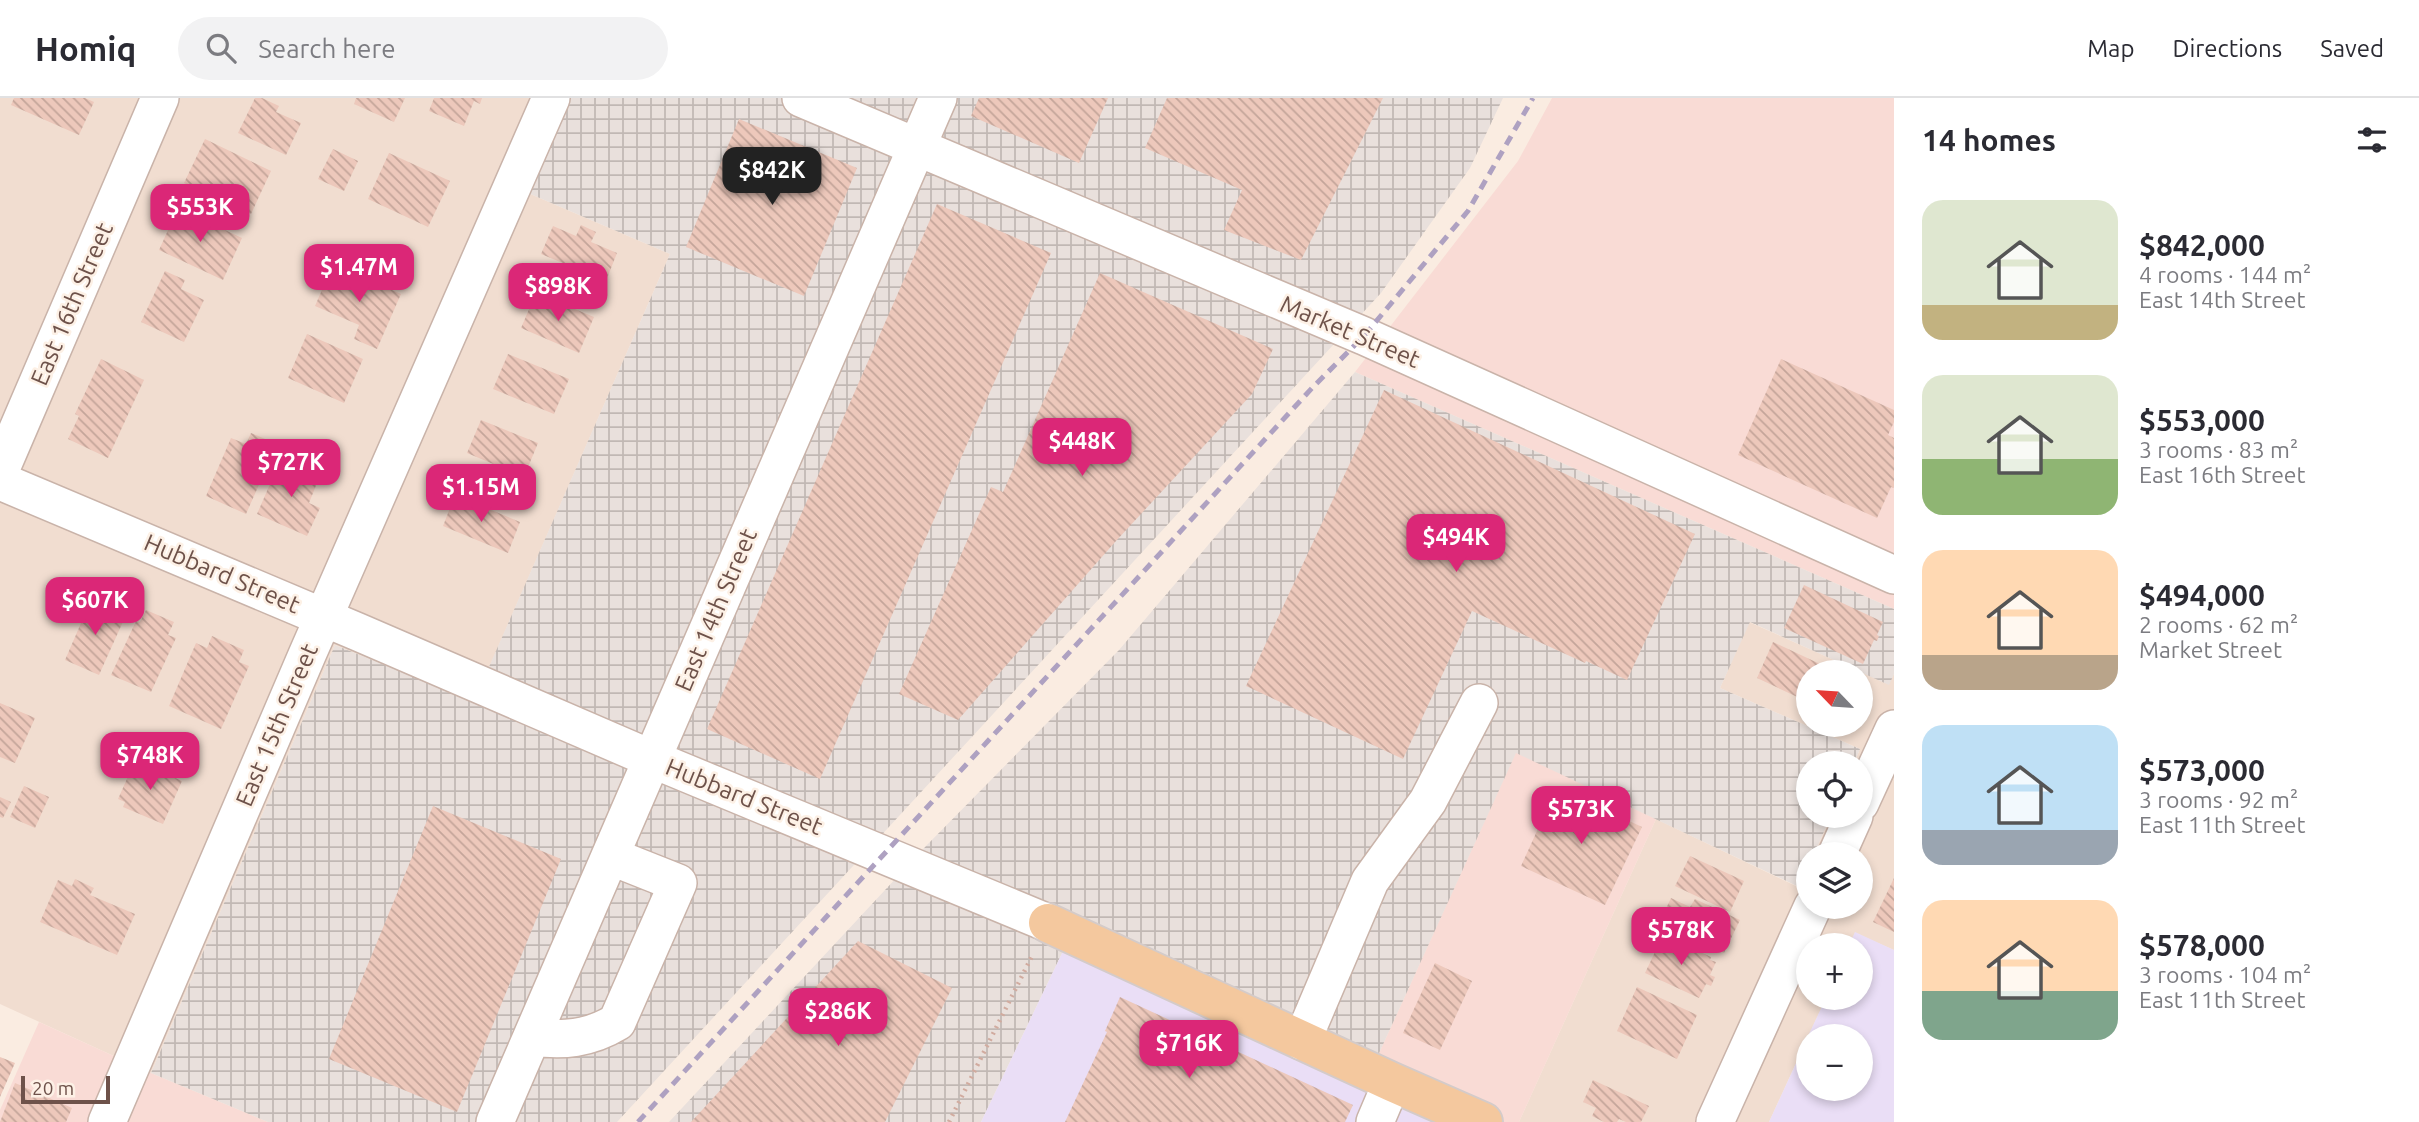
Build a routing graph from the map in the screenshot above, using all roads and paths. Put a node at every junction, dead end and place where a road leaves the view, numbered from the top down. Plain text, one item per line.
1 (160, 98) edge
2 (551, 98) edge
3 (801, 98) edge
4 (938, 98) edge
5 (916, 148) junction
6 (0, 471) edge
7 (0, 481) edge
8 (1894, 575) edge
9 (324, 617) junction
10 (1479, 703) dead end
11 (1894, 729) edge
12 (652, 760) junction
13 (1873, 775) edge
14 (610, 856) junction
15 (1807, 919) edge
16 (1048, 923) junction
17 (532, 1037) junction
18 (1302, 1041) junction
19 (1392, 1082) junction
20 (107, 1122) edge
21 (495, 1122) edge
22 (949, 1122) edge
23 (1375, 1122) edge
24 (1483, 1122) edge
25 (1715, 1122) edge

1 - 6 street, East 16th Street
2 - 9 street, East 15th Street
3 - 5 street, Market Street
4 - 5 street, East 14th Street
5 - 8 street, Market Street
5 - 12 street, East 14th Street
7 - 9 street, Hubbard Street
9 - 12 street, Hubbard Street
9 - 20 street, East 15th Street
10 - 18 street
11 - 13 street
12 - 14 street, East 14th Street
12 - 16 street, Hubbard Street
14 - 17 street, East 14th Street
14 - 17 street
15 - 25 street
16 - 18 main road, Hubbard Street
16 - 22 path
17 - 21 street, East 14th Street
18 - 19 main road, Hubbard Street
19 - 23 street
19 - 24 main road, Hubbard Street

